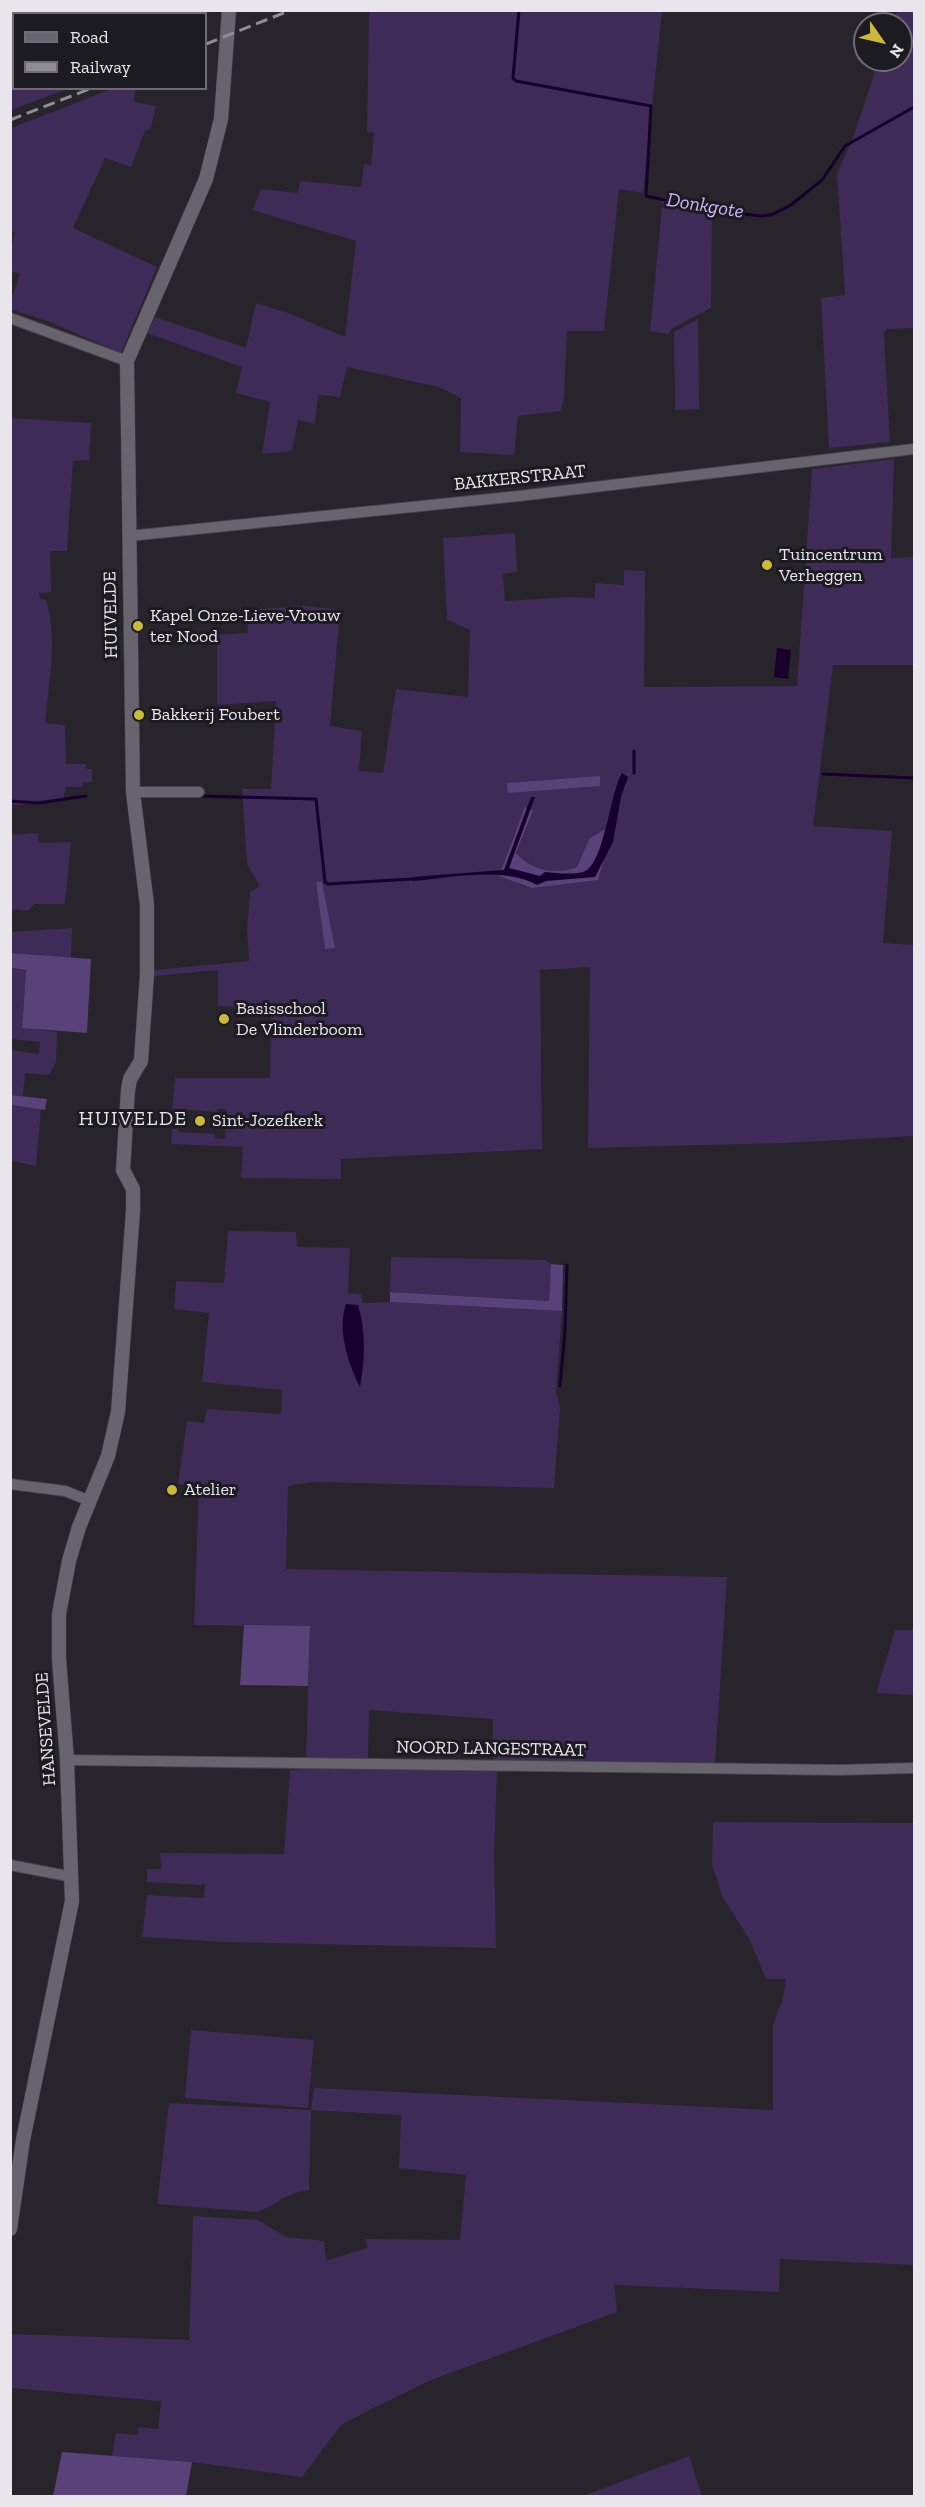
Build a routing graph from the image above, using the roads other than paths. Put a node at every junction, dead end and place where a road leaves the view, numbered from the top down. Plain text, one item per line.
1 (229, 10) edge
2 (10, 318) edge
3 (128, 362) junction
4 (915, 449) edge
5 (129, 536) junction
6 (133, 792) junction
7 (199, 792) dead end
8 (131, 1230) joint
9 (10, 1484) edge
10 (90, 1501) junction
11 (67, 1760) junction
12 (915, 1768) edge
13 (10, 1865) edge
14 (73, 1877) junction
15 (10, 2229) edge

1 - 3 street, HUIVELDE
2 - 3 street
3 - 5 street, HUIVELDE
4 - 5 street, BAKKERSTRAAT
5 - 6 street, HUIVELDE
6 - 7 street
6 - 8 street, HUIVELDE
8 - 10 street, HANSEVELDE
9 - 10 street
10 - 11 street, HANSEVELDE
11 - 12 street, NOORD LANGESTRAAT
11 - 14 street, HANSEVELDE
13 - 14 street
14 - 15 street, HANSEVELDE

